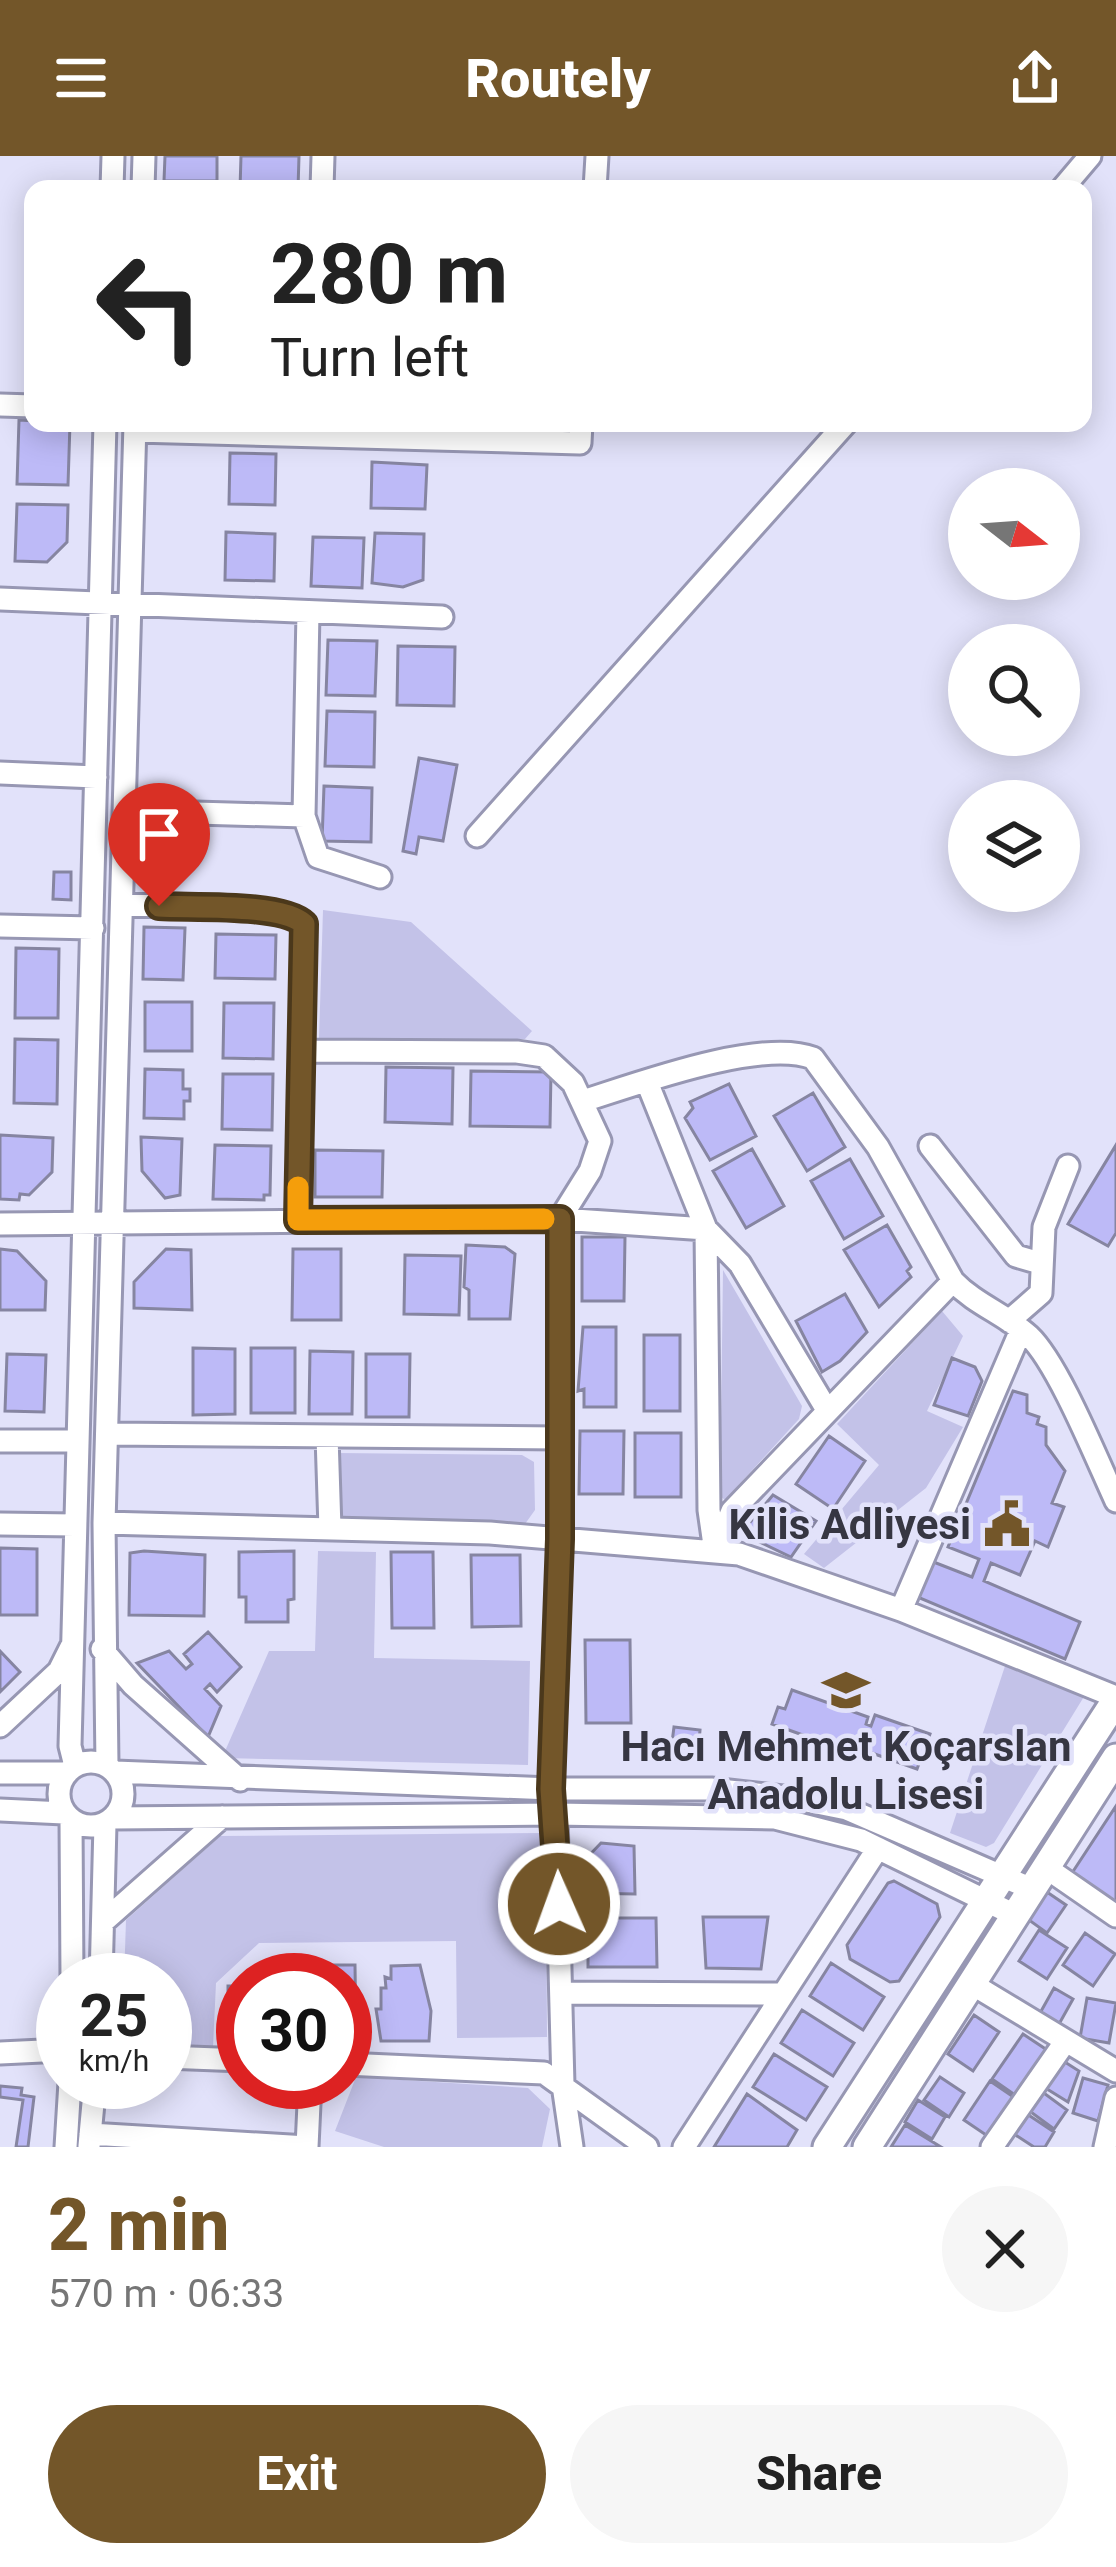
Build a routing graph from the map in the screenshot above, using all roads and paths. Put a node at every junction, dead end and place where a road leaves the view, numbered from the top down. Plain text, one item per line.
1 (1090, 156) edge
2 (1070, 180) edge
3 (105, 432) edge
4 (135, 432) edge
5 (354, 432) edge
6 (581, 432) edge
7 (838, 432) edge
8 (0, 599) edge
9 (103, 602) junction
10 (128, 604) junction
11 (308, 612) junction
12 (442, 617) dead end
13 (0, 772) edge
14 (96, 776) junction
15 (126, 811) junction
16 (304, 816) junction
17 (477, 836) dead end
18 (380, 877) dead end
19 (122, 905) junction
20 (0, 926) edge
21 (93, 928) junction
22 (302, 1051) junction
23 (646, 1082) junction
24 (583, 1101) junction
25 (930, 1146) dead end
26 (1067, 1166) dead end
27 (560, 1219) junction
28 (298, 1220) junction
29 (115, 1222) junction
30 (0, 1224) edge
31 (86, 1225) junction
32 (706, 1229) junction
33 (1040, 1263) junction
34 (953, 1281) junction
35 (1015, 1325) junction
36 (827, 1410) junction
37 (107, 1434) junction
38 (327, 1436) junction
39 (560, 1438) junction
40 (0, 1441) edge
41 (76, 1442) junction
42 (1116, 1501) edge
43 (104, 1523) junction
44 (0, 1524) edge
45 (74, 1525) junction
46 (330, 1529) junction
47 (560, 1539) junction
48 (715, 1552) junction
49 (901, 1610) junction
50 (74, 1634) junction
51 (102, 1649) junction
52 (1116, 1698) edge
53 (0, 1726) edge
54 (1116, 1758) edge
55 (71, 1769) junction
56 (111, 1769) junction
57 (0, 1773) edge
58 (241, 1780) junction
59 (551, 1789) junction
60 (0, 1810) edge
61 (556, 1814) junction
62 (222, 1816) junction
63 (68, 1817) junction
64 (109, 1821) junction
65 (878, 1848) junction
66 (1003, 1873) junction
67 (1041, 1880) junction
68 (986, 1900) junction
69 (1017, 1916) junction
70 (1116, 1916) edge
71 (103, 1922) junction
72 (71, 1953) edge
73 (102, 1953) edge
74 (972, 1984) junction
75 (561, 1994) junction
76 (783, 1994) junction
77 (1065, 2042) junction
78 (36, 2051) edge
79 (0, 2053) edge
80 (372, 2065) edge
81 (1116, 2072) edge
82 (563, 2085) junction
83 (1116, 2098) edge
84 (68, 2109) edge
85 (93, 2109) edge
86 (309, 2109) edge
87 (90, 2141) edge
88 (214, 2144) edge
89 (66, 2147) edge
90 (572, 2147) edge
91 (647, 2147) edge
92 (685, 2147) edge
93 (827, 2147) edge
94 (867, 2147) edge
95 (992, 2147) edge
96 (1105, 2147) edge

1 - 2 street
3 - 9 street
4 - 10 street
5 - 6 street
7 - 17 street
8 - 9 street
9 - 10 street
9 - 14 street
10 - 11 street
10 - 15 street
11 - 12 street
11 - 16 street
13 - 14 street
14 - 21 street
15 - 16 street
15 - 19 street
16 - 18 street
19 - 22 street
19 - 29 street
20 - 21 street
21 - 31 street
22 - 24 street
22 - 28 street
23 - 24 street
23 - 32 street
23 - 34 street
24 - 27 street
25 - 33 street
26 - 33 street
27 - 28 street
27 - 32 street
27 - 39 street
28 - 29 street
29 - 31 street
29 - 37 street
30 - 31 street
31 - 41 street
32 - 36 street
32 - 48 street
33 - 35 street
34 - 35 street
34 - 36 street
35 - 42 street
35 - 49 street
36 - 48 street
37 - 38 street
37 - 43 street
38 - 39 street
38 - 46 street
39 - 47 street
40 - 41 street
41 - 45 street
43 - 46 street
43 - 51 street
44 - 45 street
45 - 50 street
46 - 47 street
47 - 48 street
47 - 59 street
48 - 49 street
49 - 52 street
50 - 53 street
50 - 55 street
51 - 56 street
51 - 58 street
52 - 66 main road
54 - 67 main road
55 - 56 street
55 - 57 street
55 - 63 street
56 - 58 street
56 - 64 street
58 - 59 street
59 - 61 street
59 - 66 street
60 - 63 street
61 - 62 street
61 - 65 street
61 - 75 street
62 - 64 street
62 - 71 street
63 - 64 street
63 - 72 street
64 - 71 street
65 - 68 street
65 - 76 street
66 - 67 street
66 - 68 main road
67 - 69 main road
67 - 70 street
68 - 69 street
68 - 93 main road
69 - 74 main road
71 - 73 street
74 - 77 street
74 - 94 main road
75 - 76 street
75 - 82 street
76 - 92 street
77 - 81 street
77 - 95 street
78 - 79 street
80 - 82 street
82 - 90 street
82 - 91 street
83 - 96 street
84 - 89 street
85 - 87 street
86 - 88 street
87 - 88 street

